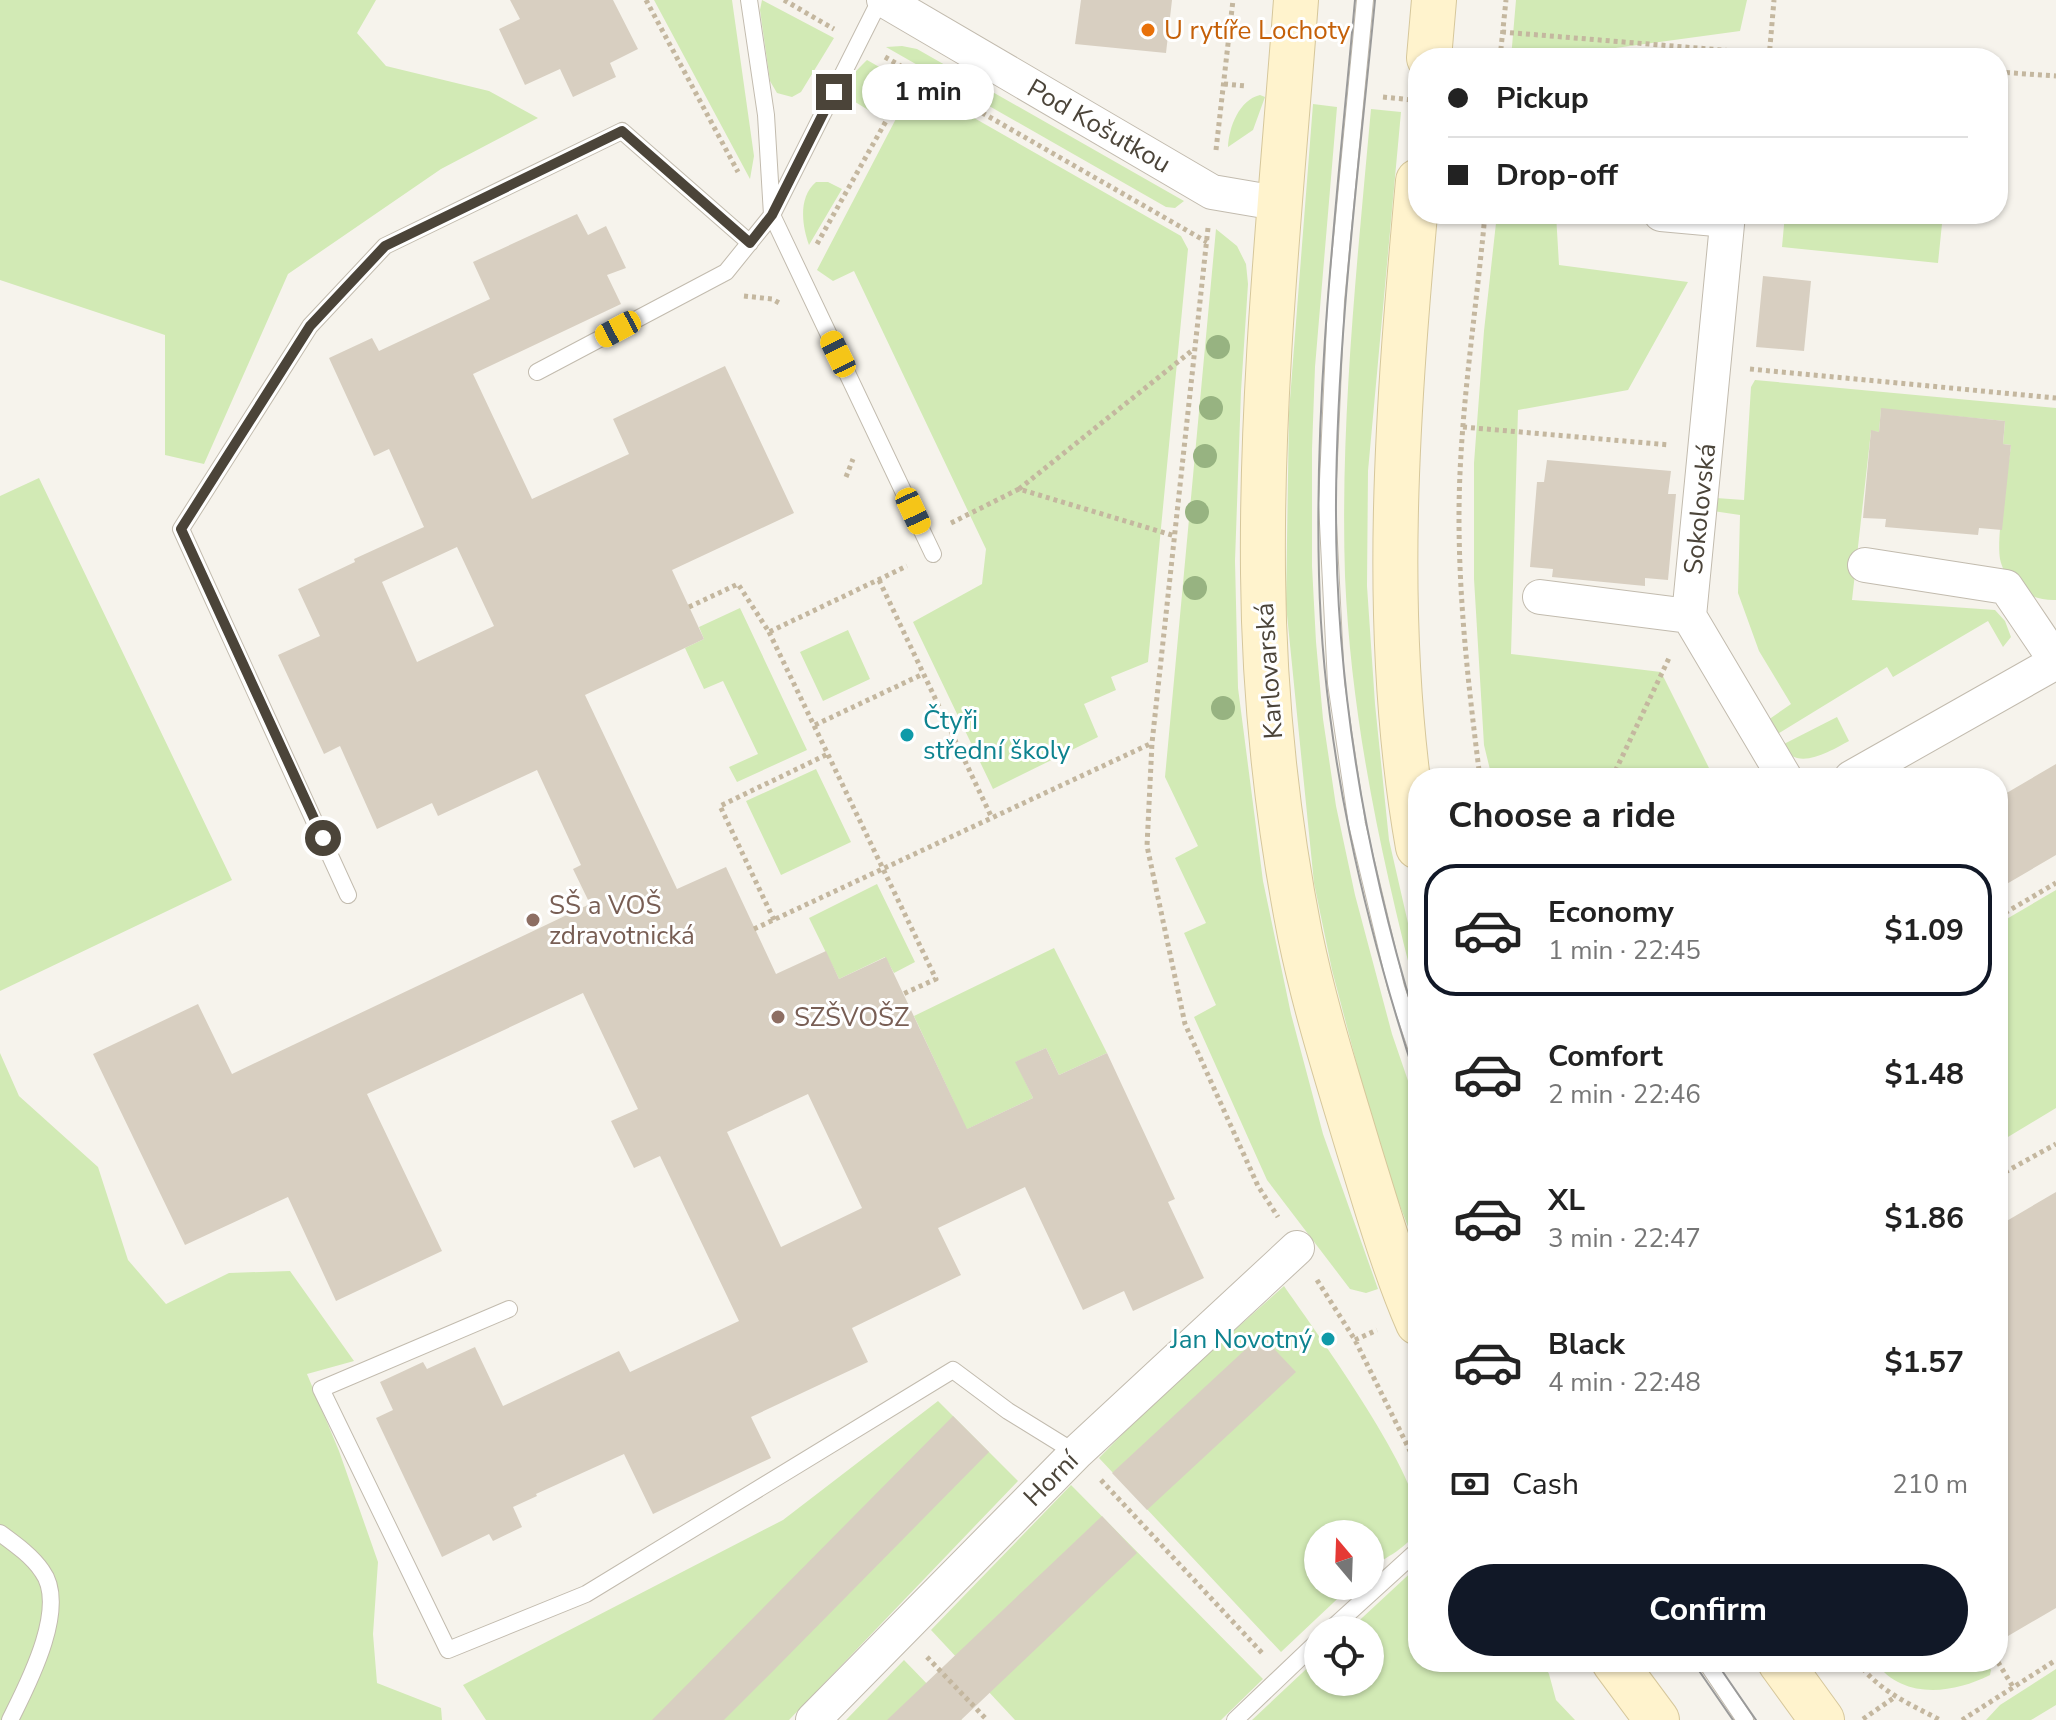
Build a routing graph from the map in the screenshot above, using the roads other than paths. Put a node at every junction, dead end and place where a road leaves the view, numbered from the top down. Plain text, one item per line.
1 (749, 0) edge
2 (882, 0) edge
3 (1296, 0) edge
4 (1365, 0) edge
5 (1434, 0) edge
6 (1430, 48) edge
7 (1282, 204) junction
8 (772, 215) junction
9 (1415, 224) edge
10 (1727, 224) edge
11 (750, 243) junction
12 (537, 372) dead end
13 (933, 554) road end
14 (1865, 565) dead end
15 (1540, 597) dead end
16 (1689, 616) junction
17 (2056, 661) edge
18 (1779, 768) edge
19 (1869, 768) edge
20 (1408, 778) edge
21 (348, 895) dead end
22 (1408, 1023) edge
23 (1297, 1248) road end
24 (1408, 1295) edge
25 (509, 1309) dead end
26 (1076, 1453) junction
27 (0, 1533) edge
28 (1408, 1559) edge
29 (1345, 1616) edge
30 (1304, 1655) edge
31 (1621, 1672) edge
32 (1713, 1672) edge
33 (1787, 1672) edge
34 (10, 1720) edge
35 (813, 1720) edge
36 (1235, 1720) edge
37 (1657, 1720) edge
38 (1745, 1720) edge
39 (1822, 1720) edge

1 - 8 lane
2 - 7 street, Pod Košutkou
2 - 8 lane
3 - 7 main road, Karlovarská
4 - 22 lane
5 - 6 main road
7 - 24 main road, Karlovarská
8 - 11 lane
8 - 13 lane
9 - 20 main road
10 - 16 street, Sokolovská
11 - 12 lane
11 - 21 lane
14 - 17 street
15 - 16 street
16 - 18 street
17 - 19 street
23 - 26 street, Horní
25 - 26 lane
26 - 35 street, Horní
27 - 34 lane
28 - 29 lane
30 - 36 lane
31 - 37 main road
32 - 38 lane
33 - 39 main road

